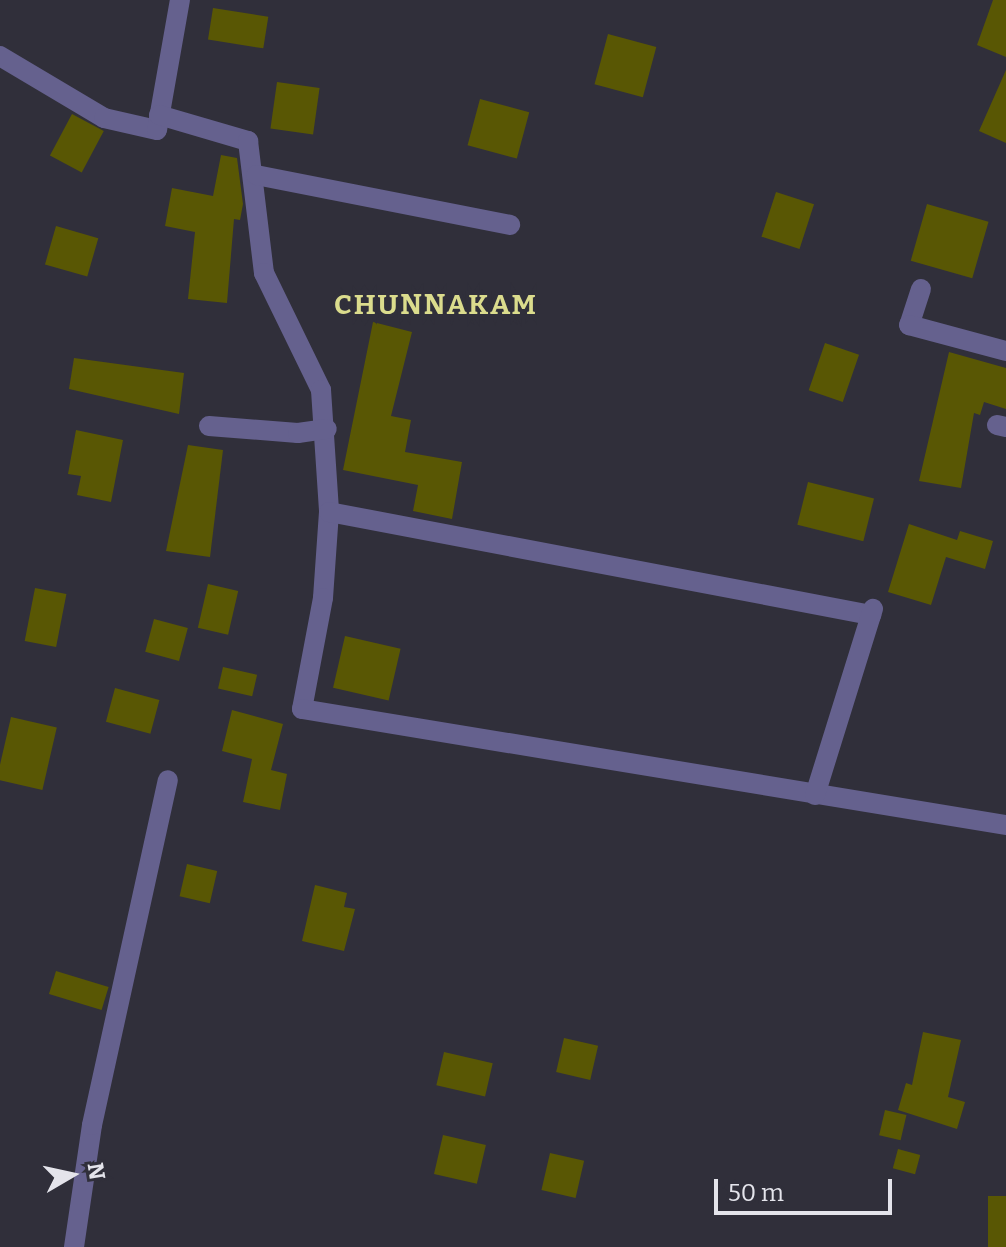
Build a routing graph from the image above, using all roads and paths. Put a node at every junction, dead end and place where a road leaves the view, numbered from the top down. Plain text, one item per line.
1 (180, 0) edge
2 (0, 56) edge
3 (159, 115) junction
4 (256, 175) junction
5 (510, 225) dead end
6 (921, 289) dead end
7 (1006, 351) edge
8 (209, 426) dead end
9 (327, 429) junction
10 (329, 512) junction
11 (168, 780) dead end
12 (815, 795) junction
13 (1006, 825) edge
14 (74, 1247) edge

1 - 3 street
2 - 3 street
3 - 4 street
4 - 5 street
4 - 9 street
6 - 7 street
8 - 9 street
9 - 10 street
10 - 12 street
10 - 12 street
11 - 14 street
12 - 13 street

